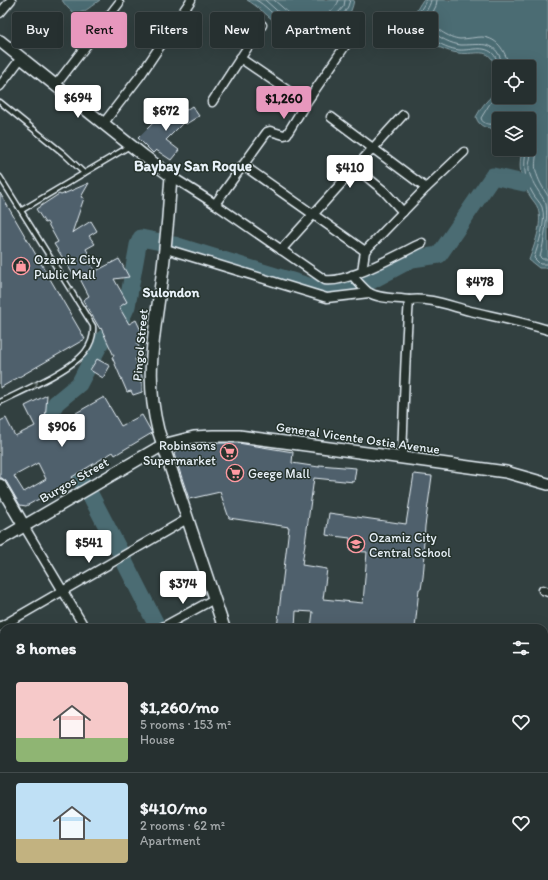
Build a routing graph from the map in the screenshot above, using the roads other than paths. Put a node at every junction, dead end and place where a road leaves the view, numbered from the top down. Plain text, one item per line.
1 (11, 0) edge
2 (191, 0) edge
3 (120, 3) dead end
4 (0, 12) edge
5 (0, 41) edge
6 (247, 48) edge
7 (344, 48) edge
8 (21, 58) junction
9 (240, 58) junction
10 (0, 86) edge
11 (55, 86) junction
12 (0, 102) edge
13 (212, 102) dead end
14 (306, 103) junction
15 (403, 115) dead end
16 (331, 117) dead end
17 (103, 124) junction
18 (130, 145) junction
19 (374, 148) junction
20 (464, 152) dead end
21 (243, 165) junction
22 (356, 168) junction
23 (84, 173) junction
24 (171, 176) junction
25 (0, 177) edge
26 (426, 188) junction
27 (215, 204) junction
28 (22, 210) junction
29 (403, 212) junction
30 (314, 214) junction
31 (422, 243) dead end
32 (166, 249) junction
33 (282, 250) junction
34 (365, 251) junction
35 (362, 271) junction
36 (352, 275) junction
37 (369, 293) junction
38 (409, 300) junction
39 (548, 330) edge
40 (0, 402) edge
41 (163, 445) junction
42 (402, 458) junction
43 (548, 484) edge
44 (0, 485) edge
45 (187, 519) junction
46 (24, 526) junction
47 (0, 540) edge
48 (63, 591) junction
49 (214, 599) junction
50 (5, 624) edge
51 (83, 624) edge
52 (168, 624) edge
53 (223, 624) edge

1 - 4 street
2 - 17 street
3 - 11 street
5 - 8 street
6 - 9 street
7 - 14 street
8 - 10 street
8 - 11 street
9 - 13 street
9 - 14 street
11 - 17 street
12 - 23 lane
14 - 21 street
15 - 19 street
16 - 19 street
17 - 18 street
18 - 23 lane
18 - 24 street
19 - 22 street
19 - 26 street
20 - 26 street
21 - 27 street
21 - 30 street
22 - 29 street
22 - 30 street
23 - 28 lane
24 - 27 street
24 - 32 street, Pingol Street
25 - 28 lane
26 - 29 street
27 - 33 street
40 -> 28 lane
29 - 34 street
30 - 33 street
30 - 34 street
31 - 35 street
32 - 37 street
32 - 41 street, Pingol Street
33 - 36 street
34 - 35 street
35 - 36 street
36 - 37 street
37 - 38 street
38 - 39 street
38 - 42 street
41 - 42 street, General Vicente Ostia Avenue
41 - 45 street, Pingol Street
41 - 46 street, Burgos Street
42 - 43 street, General Vicente Ostia Avenue
44 - 46 street
45 - 48 street
45 - 49 street, Pingol Street
46 - 47 street, Burgos Street
46 - 48 street
48 - 50 street
48 - 51 street
49 - 52 street
49 - 53 street, Pingol Street

